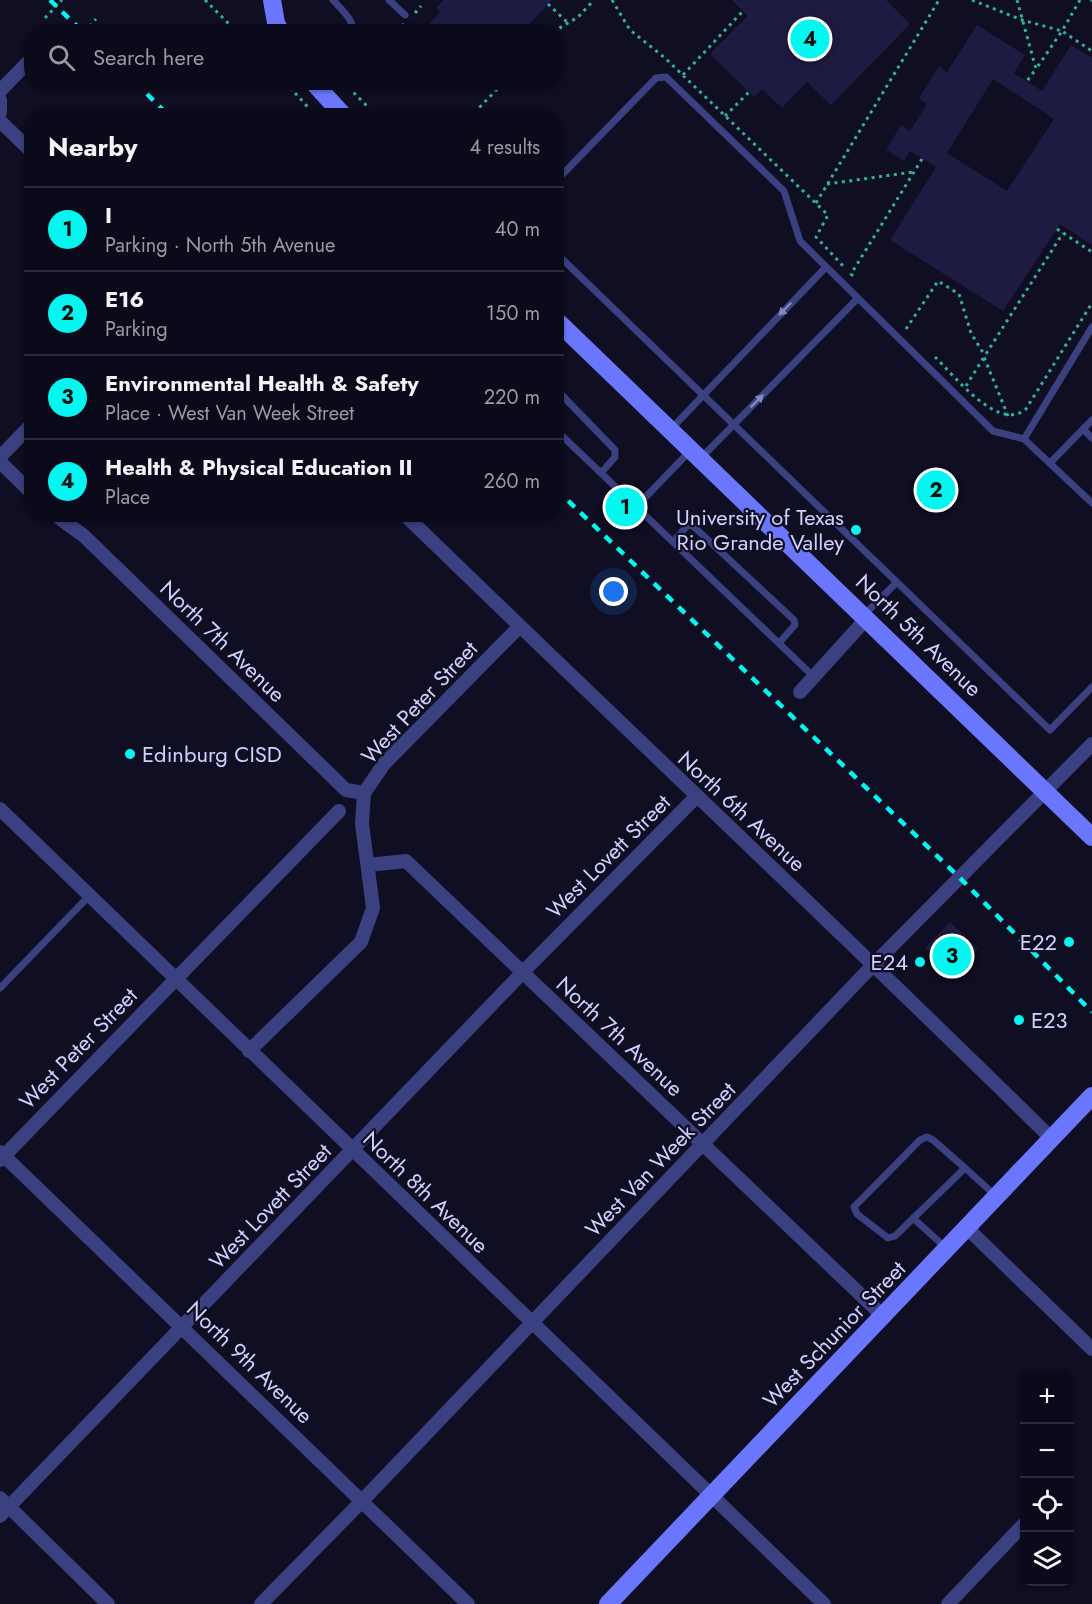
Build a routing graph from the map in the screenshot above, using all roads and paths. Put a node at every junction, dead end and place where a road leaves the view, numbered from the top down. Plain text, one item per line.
1 (62, 0) edge
2 (205, 0) edge
3 (272, 0) edge
4 (333, 0) edge
5 (389, 0) edge
6 (594, 0) edge
7 (939, 0) edge
8 (972, 0) edge
9 (1017, 0) edge
10 (1080, 0) edge
11 (548, 4) dead end
12 (743, 11) dead end
13 (405, 15) dead end
14 (45, 18) dead end
15 (96, 19) dead end
16 (1022, 20) junction
17 (567, 22) junction
18 (92, 24) edge
19 (229, 24) edge
20 (279, 24) edge
21 (352, 24) edge
22 (564, 24) edge
23 (1062, 31) junction
24 (1092, 51) edge
25 (24, 66) edge
26 (1036, 69) junction
27 (683, 75) dead end
28 (1027, 81) dead end
29 (292, 90) edge
30 (320, 90) edge
31 (351, 90) edge
32 (496, 90) edge
33 (0, 91) edge
34 (749, 92) dead end
35 (0, 100) edge
36 (309, 108) edge
37 (336, 108) edge
38 (369, 108) edge
39 (479, 108) edge
40 (0, 112) edge
41 (725, 116) dead end
42 (5, 126) edge
43 (24, 144) edge
44 (922, 159) dead end
45 (914, 172) junction
46 (564, 173) edge
47 (827, 184) junction
48 (816, 203) dead end
49 (1057, 229) dead end
50 (1063, 233) junction
51 (1092, 252) edge
52 (564, 261) edge
53 (826, 267) junction
54 (859, 282) dead end
55 (858, 298) junction
56 (1092, 303) edge
57 (898, 321) dead end
58 (1092, 327) edge
59 (564, 328) edge
60 (906, 328) junction
61 (914, 337) dead end
62 (932, 353) dead end
63 (984, 356) junction
64 (966, 386) junction
65 (703, 395) junction
66 (564, 397) edge
67 (1008, 416) junction
68 (1092, 420) edge
69 (734, 425) junction
70 (670, 429) junction
71 (1083, 429) junction
72 (24, 432) edge
73 (564, 437) edge
74 (1092, 438) edge
75 (1024, 439) junction
76 (696, 454) junction
77 (0, 457) edge
78 (0, 462) edge
79 (1050, 463) junction
80 (601, 472) junction
81 (24, 485) edge
82 (1092, 503) edge
83 (636, 507) junction
84 (65, 522) edge
85 (412, 522) edge
86 (673, 542) junction
87 (897, 582) junction
88 (866, 616) junction
89 (519, 627) junction
90 (779, 643) junction
91 (814, 676) junction
92 (1092, 687) edge
93 (800, 692) dead end
94 (1092, 744) edge
95 (1046, 792) junction
96 (364, 793) junction
97 (696, 797) junction
98 (0, 809) edge
99 (339, 811) dead end
100 (1092, 837) edge
101 (368, 865) junction
102 (89, 896) junction
103 (874, 964) junction
104 (522, 974) junction
105 (174, 978) junction
106 (0, 988) edge
107 (249, 1051) junction
108 (1092, 1096) edge
109 (1051, 1138) junction
110 (705, 1144) junction
111 (352, 1150) junction
112 (1, 1156) edge
113 (965, 1168) junction
114 (996, 1196) junction
115 (913, 1218) junction
116 (968, 1229) junction
117 (948, 1250) junction
118 (884, 1317) junction
119 (533, 1323) junction
120 (183, 1326) junction
121 (1092, 1349) edge
122 (713, 1494) junction
123 (363, 1501) junction
124 (3, 1507) edge
125 (1020, 1528) edge
126 (108, 1604) edge
127 (261, 1604) edge
128 (468, 1604) edge
129 (608, 1604) edge
130 (824, 1604) edge
131 (948, 1604) edge

1 - 14 path
2 - 19 path
3 - 20 street
4 - 21 lane
5 - 13 lane
6 - 17 path
7 - 47 path
8 - 16 path
9 - 16 path
10 - 23 path
11 - 17 path
12 - 27 path
15 - 18 path
16 - 23 path
16 - 26 path
17 - 22 path
23 - 24 path
23 - 26 path
25 - 33 street
26 - 28 path
29 - 36 path
30 - 37 street
31 - 38 path
32 - 39 path
34 - 41 path
35 - 40 street
42 - 43 street
44 - 45 path
45 - 47 path
45 - 54 path
46 - 53 lane
47 - 48 path
49 - 50 path
50 - 51 path
50 - 63 path
52 - 65 lane
53 - 55 lane
53 -> 65 lane
69 -> 55 lane
55 - 75 lane
56 - 67 path
57 - 60 path
58 - 75 lane
59 - 70 street, North 5th Avenue
60 - 61 path
60 - 63 path
62 - 64 path
63 - 64 path
63 - 67 path
64 - 67 path
65 - 69 lane
65 - 70 lane
66 - 80 lane
68 - 71 lane
69 - 76 lane
69 - 87 lane
70 - 76 street, North 5th Avenue
71 - 74 lane
71 - 79 lane
72 - 77 street
73 - 80 lane
75 - 79 lane
76 - 83 lane
76 - 88 street, North 5th Avenue
78 - 81 street
79 - 82 lane
80 - 83 lane
83 - 86 lane
84 - 96 street, North 7th Avenue
85 - 89 street, North 6th Avenue
86 - 90 lane
86 - 90 lane
87 - 88 lane
87 - 92 lane
88 - 91 street
88 - 95 street, North 5th Avenue
89 - 96 street, West Peter Street
89 - 97 street, North 6th Avenue
90 - 91 lane
91 - 93 street
94 - 95 street, West Van Week Street
95 - 100 street, North 5th Avenue
95 - 103 street, West Van Week Street
96 - 101 street, West Peter Street
97 - 103 street, North 6th Avenue
97 - 104 street, West Lovett Street
98 - 102 street, North 8th Avenue
99 - 105 street, West Peter Street
101 - 104 street, North 7th Avenue
101 - 107 street, West Peter Street
102 - 105 street, North 8th Avenue
102 - 106 lane
103 - 109 street, North 6th Avenue
103 - 110 street, West Van Week Street
104 - 110 street, North 7th Avenue
104 - 111 street, West Lovett Street
105 - 107 street, North 8th Avenue
105 - 112 street, West Peter Street
107 - 111 street, North 8th Avenue
108 - 109 street, West Schunior Street
109 - 114 street, West Schunior Street
110 - 118 street, North 7th Avenue
110 - 119 street, West Van Week Street
111 - 119 street, North 8th Avenue
111 - 120 street, West Lovett Street
112 - 120 street, North 9th Avenue
113 - 114 lane
113 - 115 lane
113 - 115 lane
114 - 116 street, West Schunior Street
115 - 117 lane
116 - 117 street, West Schunior Street
116 - 121 street
117 - 118 street, West Schunior Street
118 - 122 street, West Schunior Street
119 - 122 street, North 8th Avenue
119 - 123 street, West Van Week Street
120 - 123 street, North 9th Avenue
120 - 124 street, West Lovett Street
122 - 129 street, West Schunior Street
122 - 130 street, North 8th Avenue
123 - 127 street, West Van Week Street
123 - 128 street, North 9th Avenue
124 - 126 street
125 - 131 street

